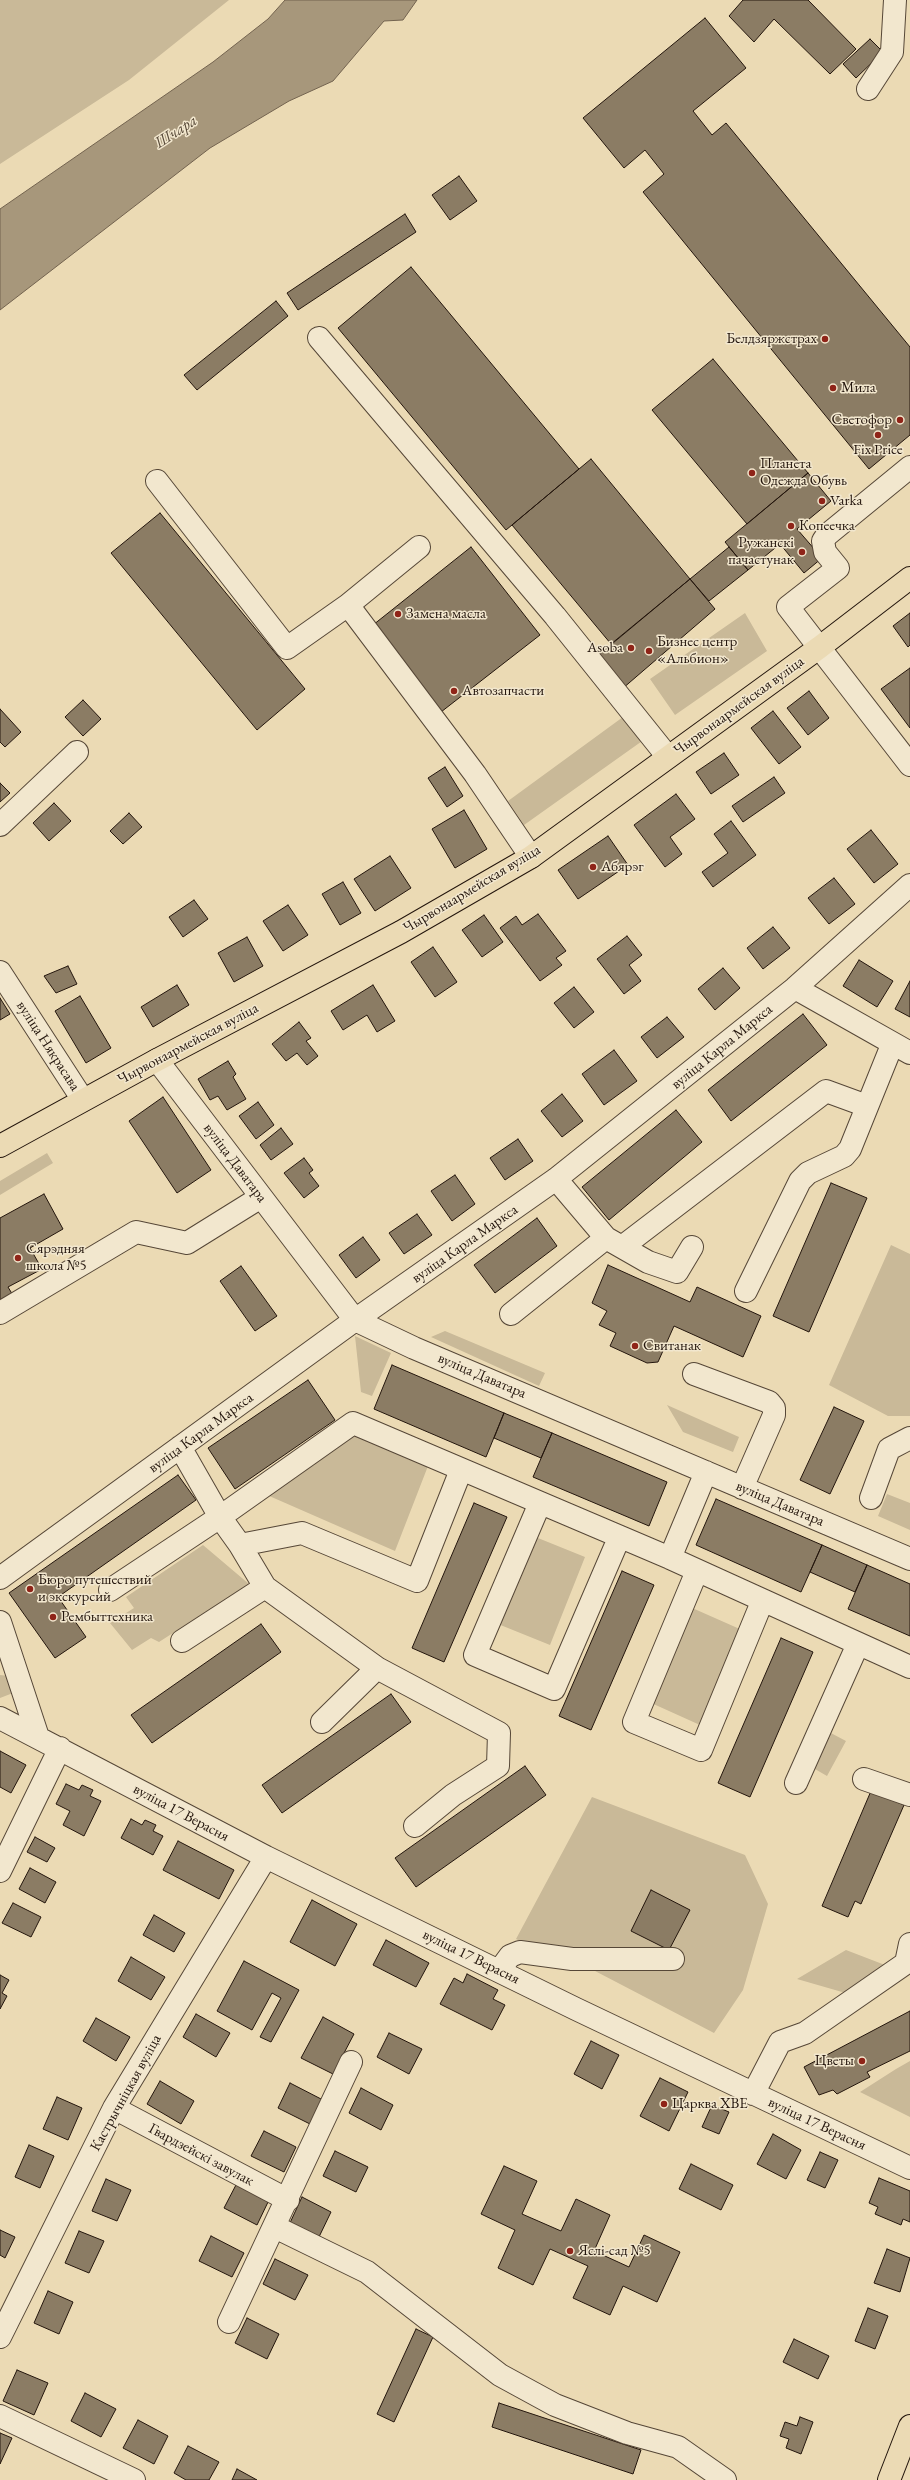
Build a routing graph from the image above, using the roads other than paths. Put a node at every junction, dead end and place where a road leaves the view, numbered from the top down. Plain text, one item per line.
1 (894, 0) edge
2 (868, 89) dead end
3 (319, 338) dead end
4 (910, 468) edge
5 (157, 481) dead end
6 (419, 547) dead end
7 (910, 578) edge
8 (348, 604) junction
9 (820, 647) junction
10 (77, 752) dead end
11 (668, 757) junction
12 (910, 765) edge
13 (0, 825) edge
14 (531, 857) junction
15 (910, 885) edge
16 (0, 972) edge
17 (795, 988) junction
18 (901, 1049) edge
19 (157, 1060) junction
20 (83, 1100) junction
21 (867, 1106) junction
22 (0, 1146) edge
23 (556, 1179) junction
24 (261, 1197) junction
25 (614, 1243) junction
26 (692, 1247) dead end
27 (746, 1291) dead end
28 (0, 1313) edge
29 (511, 1314) dead end
30 (355, 1320) junction
31 (694, 1374) dead end
32 (910, 1438) edge
33 (180, 1448) junction
34 (461, 1470) junction
35 (706, 1472) junction
36 (742, 1488) junction
37 (871, 1498) dead end
38 (540, 1503) junction
39 (220, 1517) junction
40 (619, 1538) junction
41 (240, 1545) junction
42 (670, 1558) junction
43 (910, 1559) edge
44 (697, 1571) junction
45 (0, 1578) edge
46 (265, 1587) junction
47 (110, 1590) dead end
48 (762, 1602) junction
49 (0, 1622) edge
50 (182, 1641) dead end
51 (858, 1644) junction
52 (910, 1667) edge
53 (377, 1668) junction
54 (0, 1718) edge
55 (322, 1722) dead end
56 (38, 1737) junction
57 (60, 1748) junction
58 (864, 1779) dead end
59 (796, 1783) dead end
60 (910, 1795) edge
61 (415, 1826) dead end
62 (266, 1857) junction
63 (0, 1871) edge
64 (910, 1944) edge
65 (673, 1959) dead end
66 (499, 1971) junction
67 (351, 2062) dead end
68 (753, 2094) junction
69 (114, 2108) junction
70 (910, 2168) edge
71 (288, 2200) junction
72 (275, 2227) junction
73 (230, 2322) dead end
74 (0, 2337) edge
75 (0, 2416) edge
76 (910, 2426) edge
77 (134, 2480) edge
78 (725, 2480) edge
79 (889, 2480) edge

1 - 2 street
3 - 11 street
4 - 9 street
5 - 8 street
6 - 8 street
7 - 9 main road, Чырвонаармейская вуліца
8 - 14 street
9 - 11 main road, Чырвонаармейская вуліца
9 - 12 street
10 - 13 street
11 - 14 main road, Чырвонаармейская вуліца
14 - 19 main road, Чырвонаармейская вуліца
15 - 17 street, вуліца Карла Маркса
16 - 20 street, вуліца Някрасава
17 - 18 street
17 - 23 street, вуліца Карла Маркса
18 - 21 street
19 - 20 main road, Чырвонаармейская вуліца
19 - 24 street, вуліца Даватара
20 - 22 main road, Чырвонаармейская вуліца
21 - 25 street
21 - 27 street
23 - 25 street
23 - 30 street, вуліца Карла Маркса
24 - 28 street
24 - 30 street, вуліца Даватара
25 - 26 street
25 - 29 street
30 - 33 street, вуліца Карла Маркса
30 - 35 street, вуліца Даватара
31 - 36 street
32 - 37 street
33 - 39 street
33 - 45 street, вуліца Карла Маркса
34 - 38 street
34 - 39 street
34 - 41 street
35 - 36 street, вуліца Даватара
35 - 42 street
36 - 43 street, вуліца Даватара
38 - 40 street
38 - 40 street
39 - 41 street
39 - 47 street
40 - 42 street
41 - 46 street
42 - 44 street
44 - 48 street
44 - 48 street
46 - 50 street
46 - 53 street
48 - 51 street
49 - 56 street
51 - 52 street
51 - 59 street
53 - 55 street
53 - 61 street
54 - 56 street, вуліца 17 Верасня
56 - 57 street, вуліца 17 Верасня
57 - 62 street, вуліца 17 Верасня
57 - 63 street
58 - 60 street
62 - 66 street, вуліца 17 Верасня
62 - 69 street, Кастрычніцкая вуліца
64 - 68 street
65 - 66 street
66 - 68 street, вуліца 17 Верасня
67 - 71 street
68 - 70 street, вуліца 17 Верасня
69 - 71 street, Гвардзейскі завулак
69 - 74 street, Кастрычніцкая вуліца
71 - 72 street
72 - 73 street
72 - 78 street
75 - 77 street
76 - 79 main road

